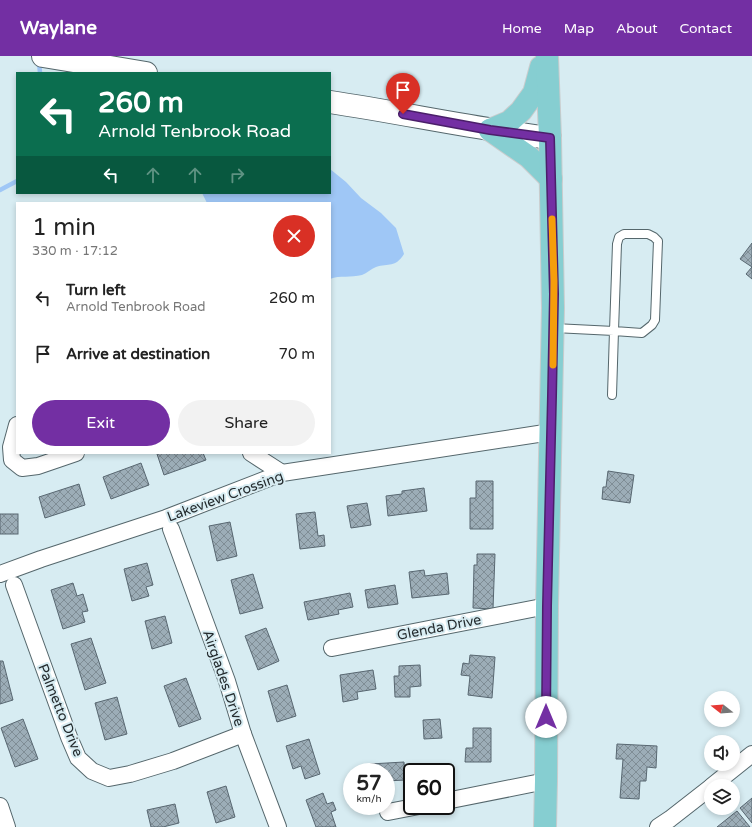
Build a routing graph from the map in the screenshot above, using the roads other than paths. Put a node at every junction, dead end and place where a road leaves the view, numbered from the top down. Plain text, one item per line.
1 (43, 56) edge
2 (545, 56) edge
3 (138, 72) edge
4 (331, 102) edge
5 (490, 130) junction
6 (550, 138) junction
7 (551, 179) junction
8 (553, 328) junction
9 (614, 331) junction
10 (612, 395) dead end
11 (16, 429) edge
12 (551, 432) junction
13 (73, 454) edge
14 (253, 454) edge
15 (282, 473) junction
16 (171, 530) dead end
17 (0, 574) edge
18 (14, 586) dead end
19 (547, 606) junction
20 (332, 648) dead end
21 (243, 734) junction
22 (752, 754) edge
23 (720, 779) edge
24 (546, 781) junction
25 (704, 792) edge
26 (455, 799) edge
27 (0, 806) edge
28 (8, 827) edge
29 (278, 827) edge
30 (545, 827) edge
31 (658, 827) edge

1 - 3 street
2 - 5 main road
2 - 6 main road
4 - 5 street
5 - 6 street
5 - 7 main road
6 - 7 main road
7 - 8 main road
8 - 9 lane
8 - 12 main road
9 - 9 lane
9 - 10 lane
11 - 13 street
12 - 15 street, Lakeview Crossing
12 - 19 main road
14 - 15 street
15 - 17 street, Lakeview Crossing
16 - 21 street, Airglades Drive
18 - 21 street, Palmetto Drive
19 - 20 street, Glenda Drive
19 - 24 main road
21 - 29 street, Airglades Drive
22 - 23 street
24 - 26 street
24 - 30 main road
25 - 31 street
27 - 28 street

